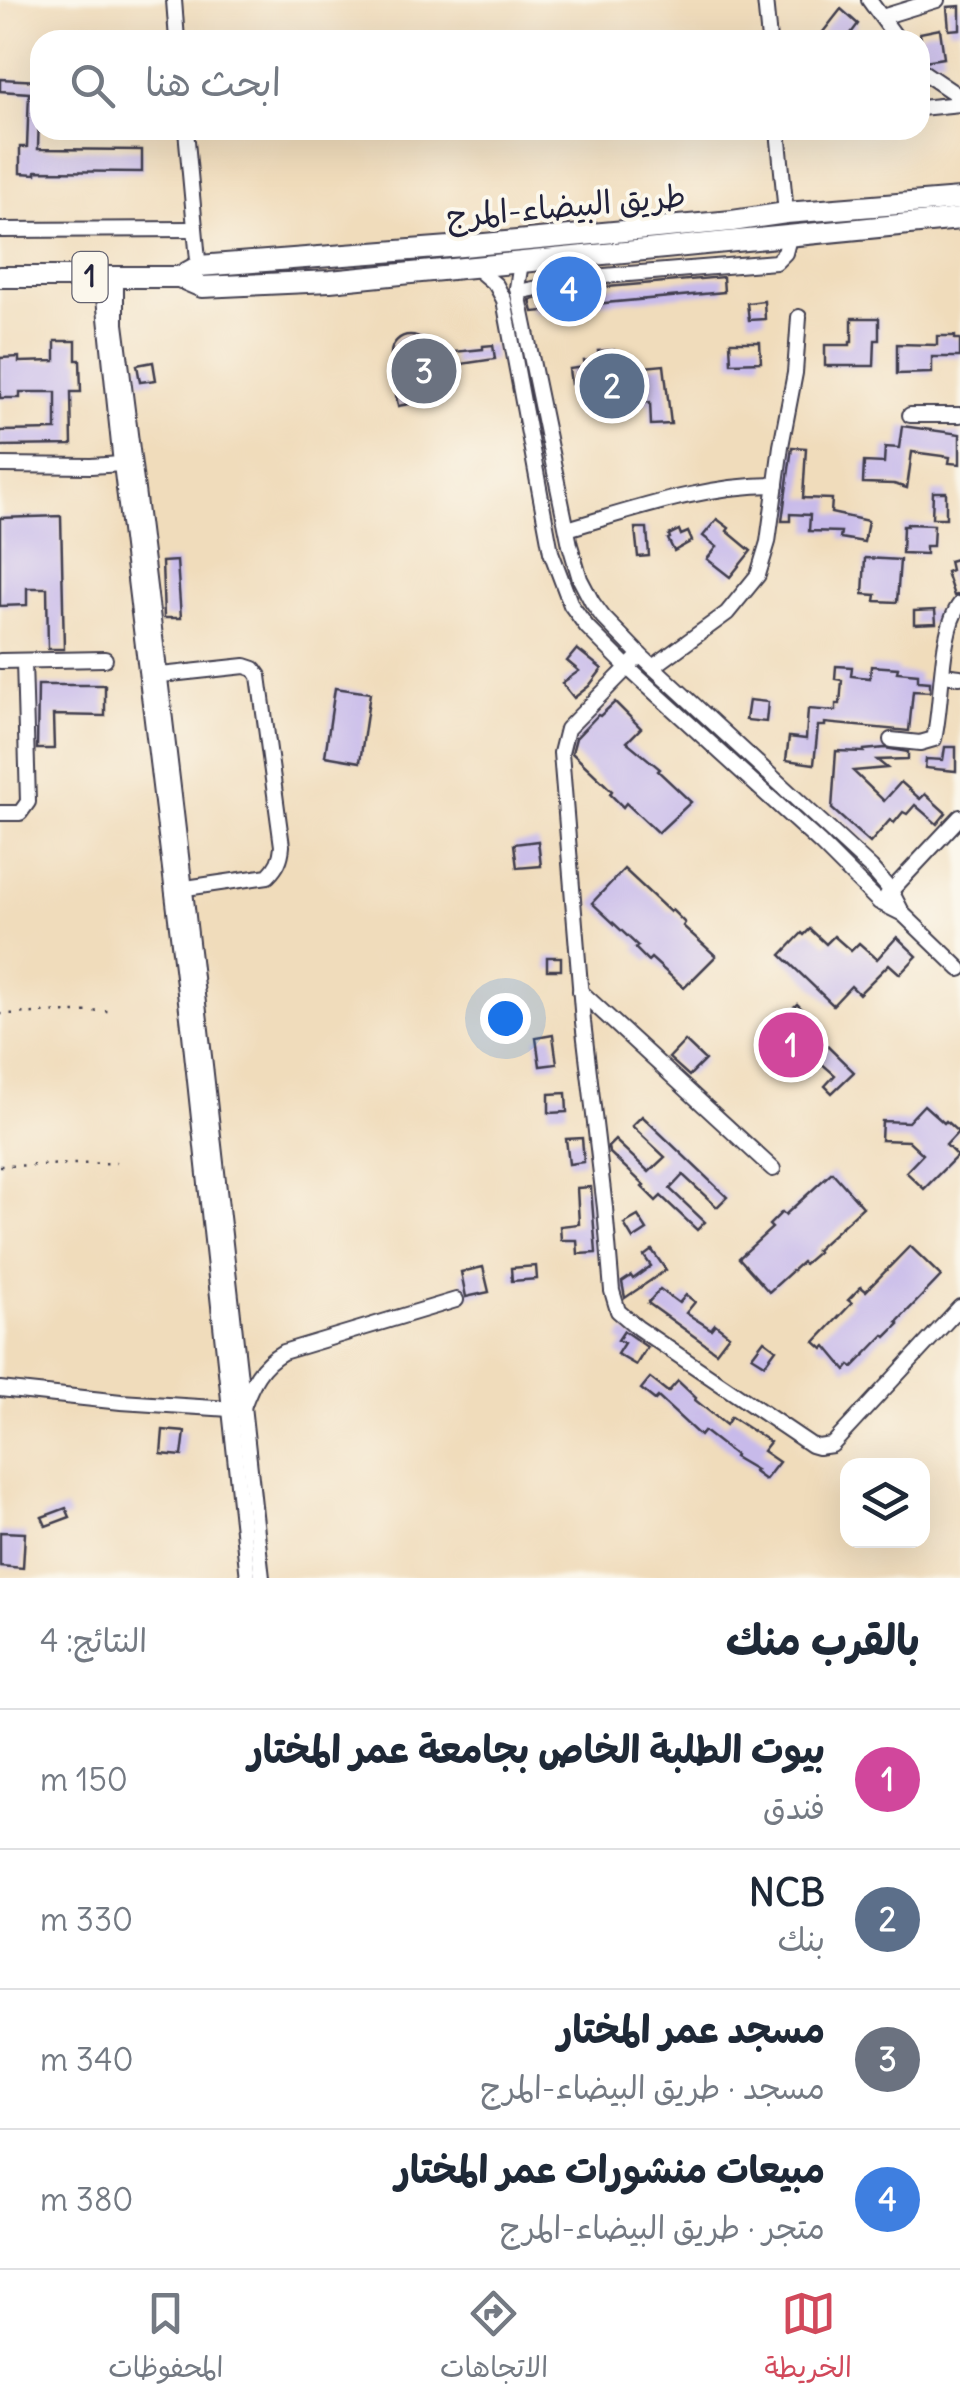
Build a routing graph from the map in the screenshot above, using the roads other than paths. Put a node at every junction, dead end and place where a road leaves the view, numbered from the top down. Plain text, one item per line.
1 (174, 0) edge
2 (765, 0) edge
3 (869, 0) edge
4 (938, 0) edge
5 (882, 17) junction
6 (176, 30) edge
7 (768, 30) edge
8 (891, 30) edge
9 (930, 78) edge
10 (960, 101) edge
11 (930, 106) edge
12 (187, 140) edge
13 (779, 140) edge
14 (960, 199) edge
15 (786, 213) junction
16 (960, 219) edge
17 (195, 229) junction
18 (0, 230) edge
19 (790, 234) junction
20 (576, 257) junction
21 (521, 263) junction
22 (476, 268) junction
23 (200, 276) junction
24 (0, 277) edge
25 (110, 277) junction
26 (592, 277) junction
27 (518, 292) junction
28 (799, 318) dead end
29 (910, 415) dead end
30 (960, 415) edge
31 (121, 464) junction
32 (0, 465) edge
33 (776, 486) junction
34 (567, 529) junction
35 (960, 604) edge
36 (640, 655) junction
37 (105, 659) dead end
38 (0, 661) edge
39 (24, 661) junction
40 (653, 667) junction
41 (628, 668) junction
42 (943, 675) junction
43 (161, 676) junction
44 (960, 677) edge
45 (891, 740) dead end
46 (0, 813) edge
47 (960, 817) edge
48 (180, 889) junction
49 (885, 897) junction
50 (960, 969) edge
51 (580, 991) junction
52 (773, 1170) dead end
53 (456, 1300) dead end
54 (960, 1307) edge
55 (0, 1389) edge
56 (236, 1408) junction
57 (248, 1578) edge
58 (262, 1578) edge

1 - 6 street
2 - 7 street
3 - 5 street
4 - 5 street
5 - 8 street
9 - 10 street
10 - 11 street
12 - 17 street
13 - 15 street
14 - 15 highway, طريق البيضاء-المرج / 1
15 - 23 highway, طريق البيضاء-المرج / 1
16 - 19 highway, طريق البيضاء-المرج / 1
17 - 18 street
17 - 23 street
19 - 20 highway, طريق البيضاء-المرج / 1
19 - 26 street
20 - 21 highway, طريق البيضاء-المرج / 1
20 - 26 street
21 - 22 highway, طريق البيضاء-المرج / 1
21 - 27 street
22 - 23 highway, طريق البيضاء-المرج / 1
22 - 41 street
23 - 25 highway, طريق البيضاء-المرج / 1
24 - 25 highway, طريق البيضاء-المرج / 1
25 - 31 street
25 - 43 street
26 - 27 street
27 - 34 street
28 - 33 street
29 - 30 street
31 - 32 street
31 - 48 street
33 - 34 street
33 - 40 street
34 - 36 street
35 - 42 street
36 - 40 street
36 - 41 street
37 - 39 street
38 - 39 street
39 - 46 street
40 - 49 street
41 - 49 street
41 - 51 street
42 - 44 street
42 - 45 street
43 - 48 street
43 - 48 street
47 - 49 street
48 - 56 street
49 - 50 street
51 - 52 street
51 - 54 street
53 - 56 street
55 - 56 street
56 - 57 street
56 - 58 street

